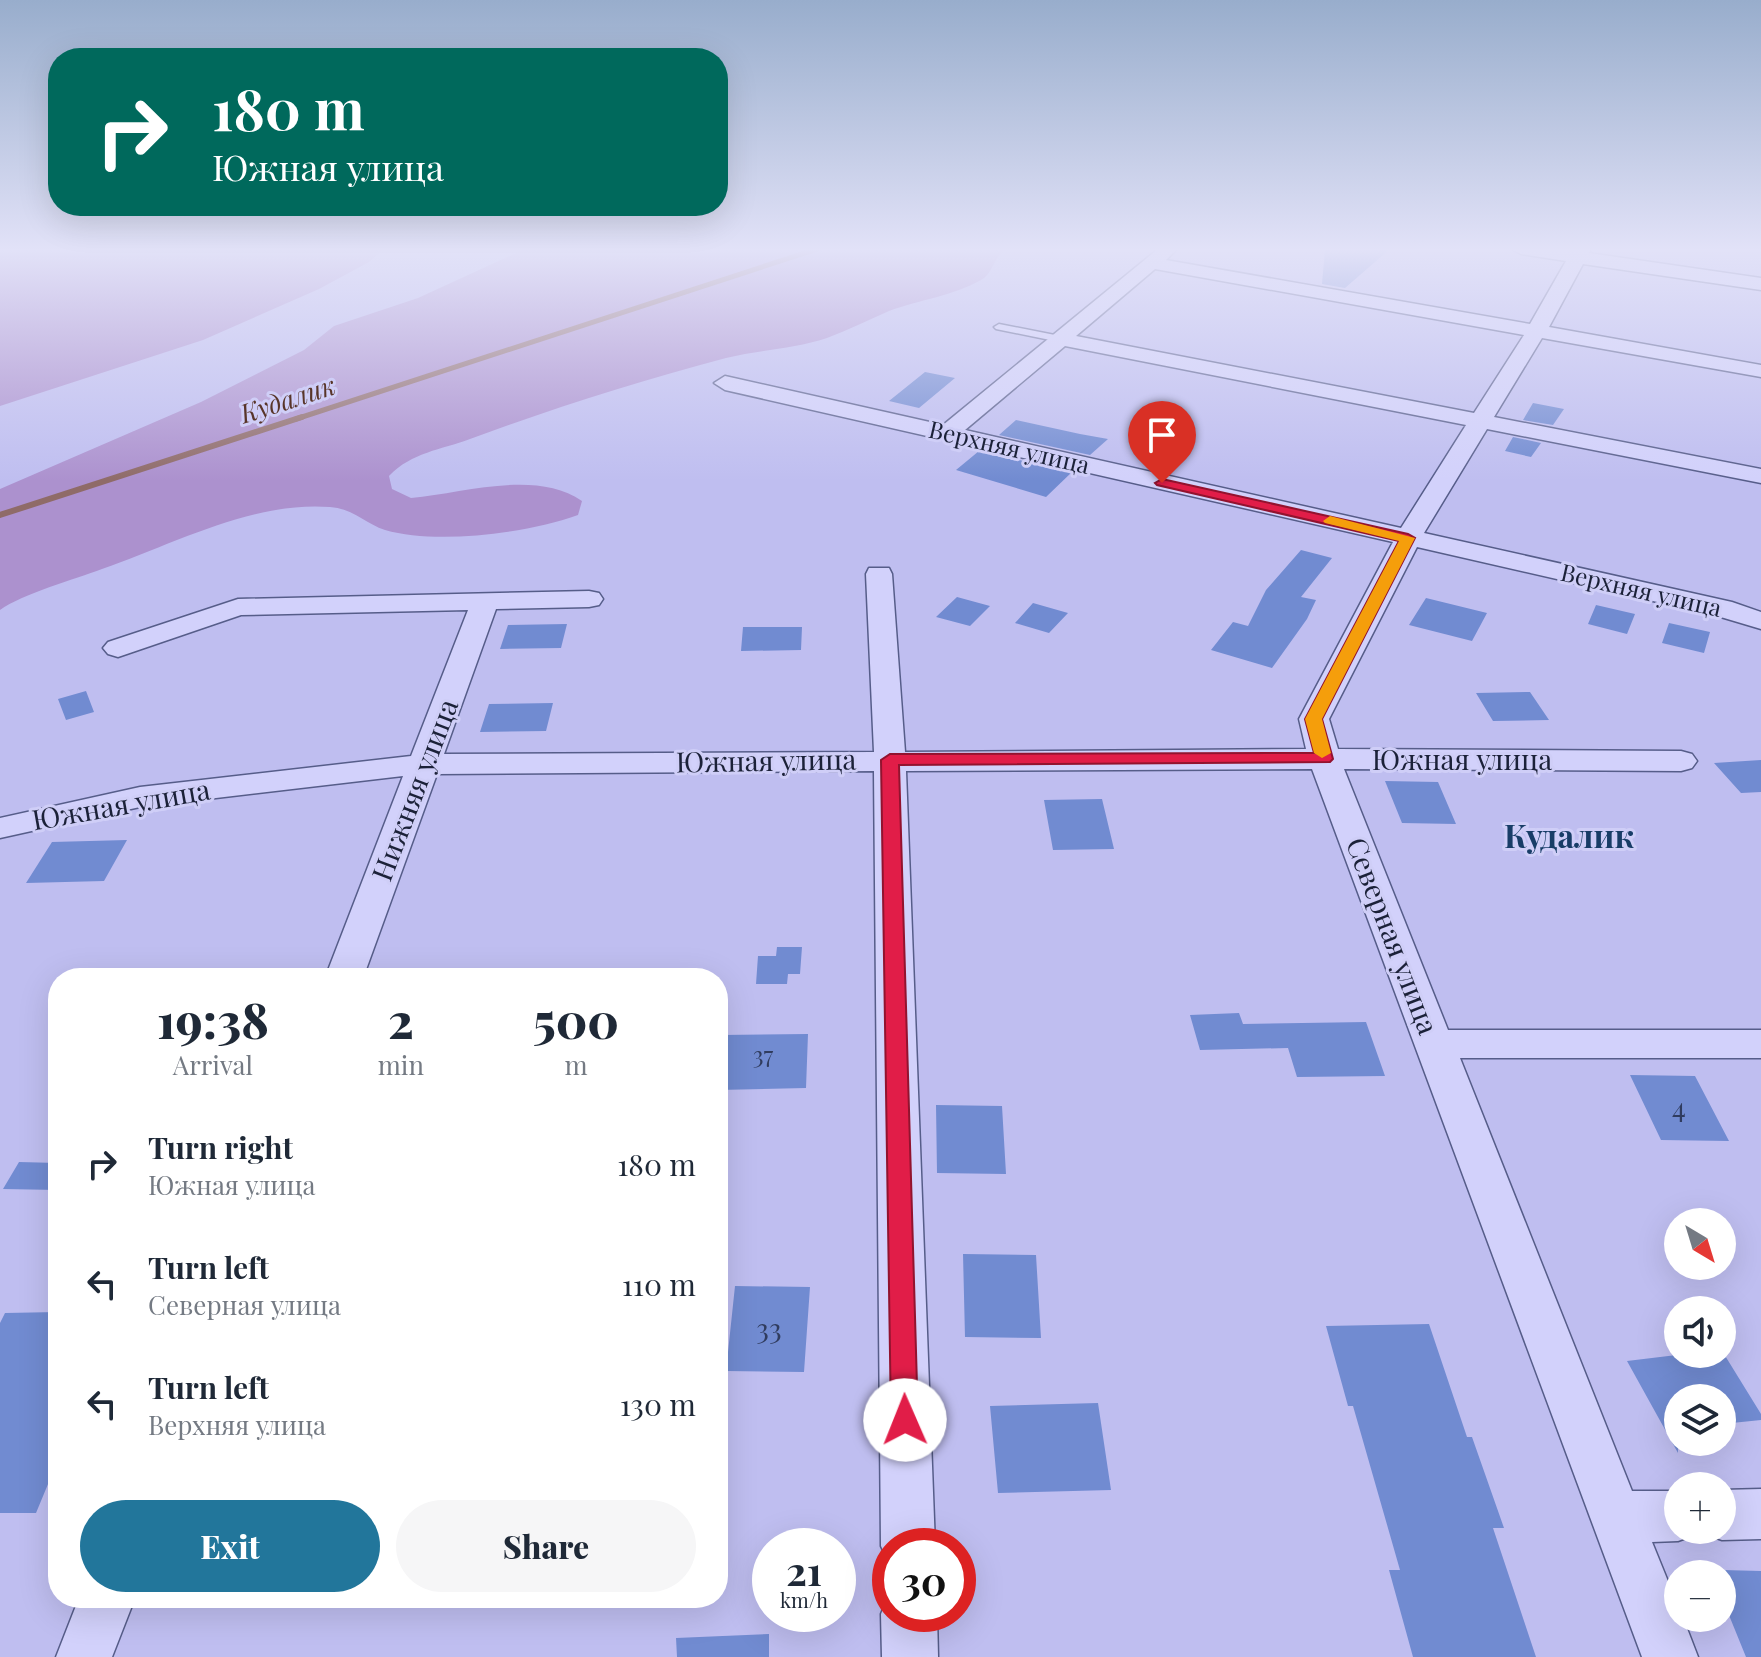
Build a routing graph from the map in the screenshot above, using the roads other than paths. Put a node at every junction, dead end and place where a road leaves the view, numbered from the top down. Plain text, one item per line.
1 (1075, 326) edge
2 (1516, 326) edge
3 (1539, 326) edge
4 (999, 327) dead end
5 (1537, 330) junction
6 (1060, 339) junction
7 (1761, 371) edge
8 (725, 383) dead end
9 (1481, 422) junction
10 (947, 434) junction
11 (1761, 476) edge
12 (1408, 538) junction
13 (879, 574) dead end
14 (589, 599) dead end
15 (485, 601) junction
16 (1761, 621) edge
17 (118, 648) dead end
18 (1324, 759) junction
19 (890, 760) junction
20 (1681, 761) dead end
21 (426, 764) junction
22 (0, 828) edge
23 (348, 968) edge
24 (1433, 1044) junction
25 (1761, 1044) edge
26 (1761, 1514) edge
27 (1736, 1515) edge
28 (1664, 1516) edge
29 (1616, 1517) junction
30 (908, 1528) edge
31 (103, 1608) edge
32 (909, 1632) edge
33 (84, 1657) edge
34 (910, 1657) edge
35 (1670, 1657) edge

1 - 6 street
2 - 5 street
3 - 5 street, Северная улица
4 - 6 lane
5 - 7 street
5 - 9 street, Северная улица
6 - 9 street
6 - 10 street
8 - 10 street, Верхняя улица
9 - 11 street
9 - 12 street, Северная улица
10 - 12 street, Верхняя улица
12 - 16 street, Верхняя улица
12 - 18 street, Северная улица
13 - 19 street
14 - 15 street
15 - 17 street
15 - 21 street, Нижняя улица
18 - 19 street, Южная улица
18 - 20 street, Южная улица
18 - 24 street, Северная улица
19 - 21 street, Южная улица
19 - 30 street
21 - 22 street, Южная улица
21 - 23 street, Нижняя улица
24 - 25 street
24 - 29 street, Северная улица
26 - 27 street
28 - 29 street
29 - 35 street, Северная улица
31 - 33 street
32 - 34 street

